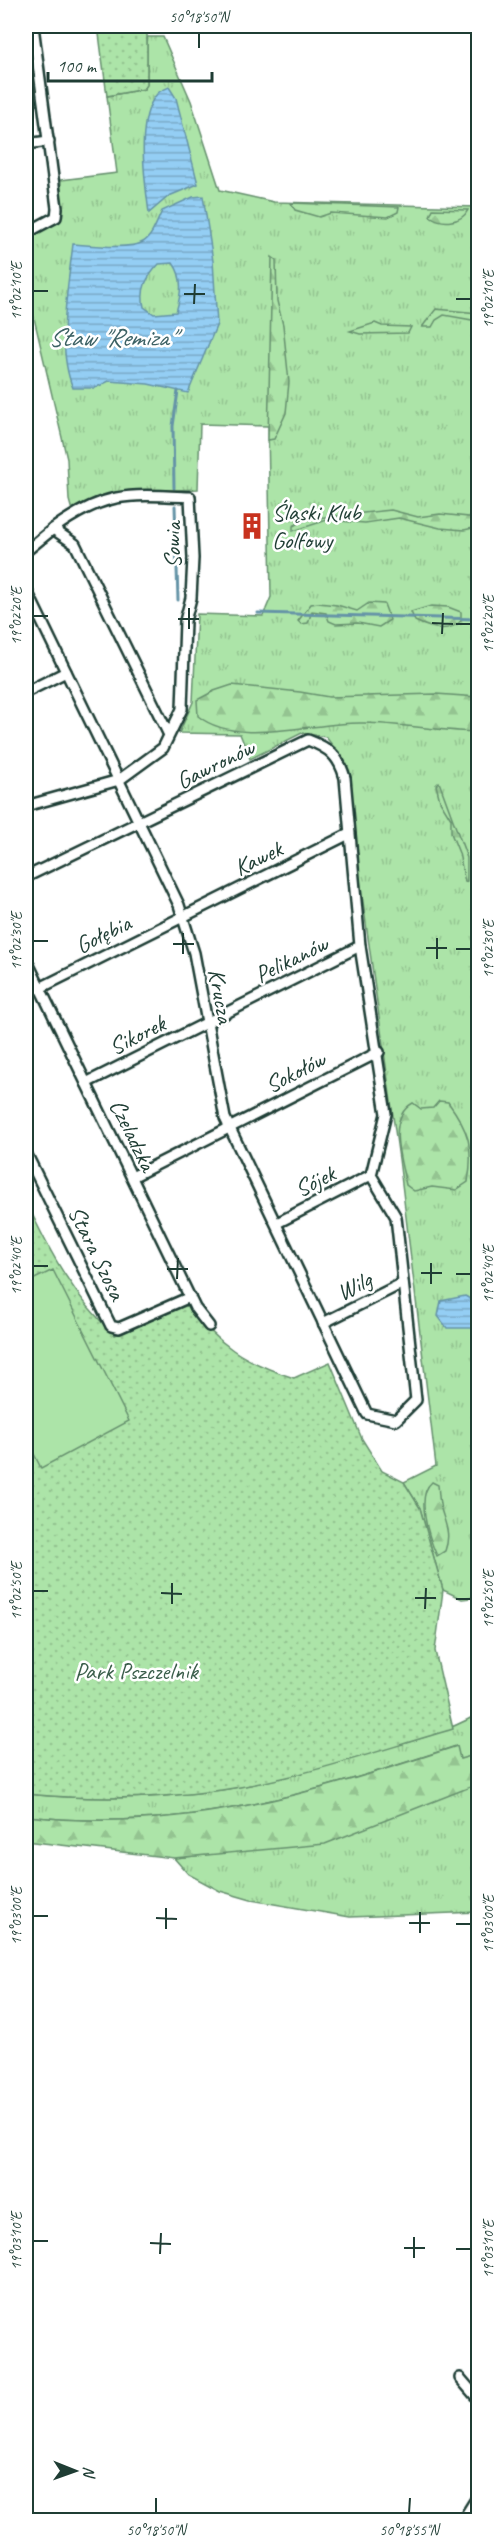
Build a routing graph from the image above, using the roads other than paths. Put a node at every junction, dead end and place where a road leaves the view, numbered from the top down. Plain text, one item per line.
1 (30, 26) edge
2 (48, 141) junction
3 (26, 144) edge
4 (26, 233) edge
5 (53, 529) junction
6 (26, 551) edge
7 (26, 589) edge
8 (66, 672) junction
9 (26, 692) edge
10 (168, 733) junction
11 (119, 780) junction
12 (26, 806) edge
13 (139, 822) junction
14 (349, 834) junction
15 (26, 877) edge
16 (184, 916) junction
17 (360, 946) junction
18 (26, 959) edge
19 (40, 988) junction
20 (207, 1022) junction
21 (378, 1052) junction
22 (86, 1083) junction
23 (230, 1127) junction
24 (26, 1153) edge
25 (370, 1175) junction
26 (132, 1177) junction
27 (276, 1222) junction
28 (403, 1283) junction
29 (190, 1297) junction
30 (323, 1323) junction
31 (209, 1326) dead end
32 (459, 2378) dead end
33 (477, 2395) edge
34 (478, 2496) edge
35 (463, 2520) edge

1 - 2 street
2 - 3 street
2 - 4 street
5 - 6 street, Sowia
5 - 10 street
5 - 10 street, Sowia
7 - 8 street, Krucza
8 - 9 street
8 - 11 street, Krucza
10 - 11 street, Sowia
11 - 12 street
11 - 13 street, Krucza
13 - 14 street, Gawronów
13 - 15 street, Gawronów
13 - 16 street, Krucza
14 - 16 street, Kawek
14 - 17 street
16 - 19 street, Gołębia
16 - 20 street, Krucza
17 - 20 street, Pelikanów
17 - 21 street
18 - 19 street, Czeladzka
19 - 22 street, Czeladzka
20 - 22 street, Sikorek
20 - 23 street, Krucza
21 - 23 street, Sokołów
21 - 25 street
22 - 26 street, Czeladzka
23 - 26 street, Sokołów
23 - 27 street, Krucza
24 - 29 street, Stara Szosa
25 - 27 street, Sójek
25 - 28 street
26 - 29 street, Czeladzka
27 - 30 street, Krucza
28 - 30 street, Wilg
28 - 30 street, Krucza
29 - 31 street, Czeladzka
32 - 33 street
34 - 35 street

